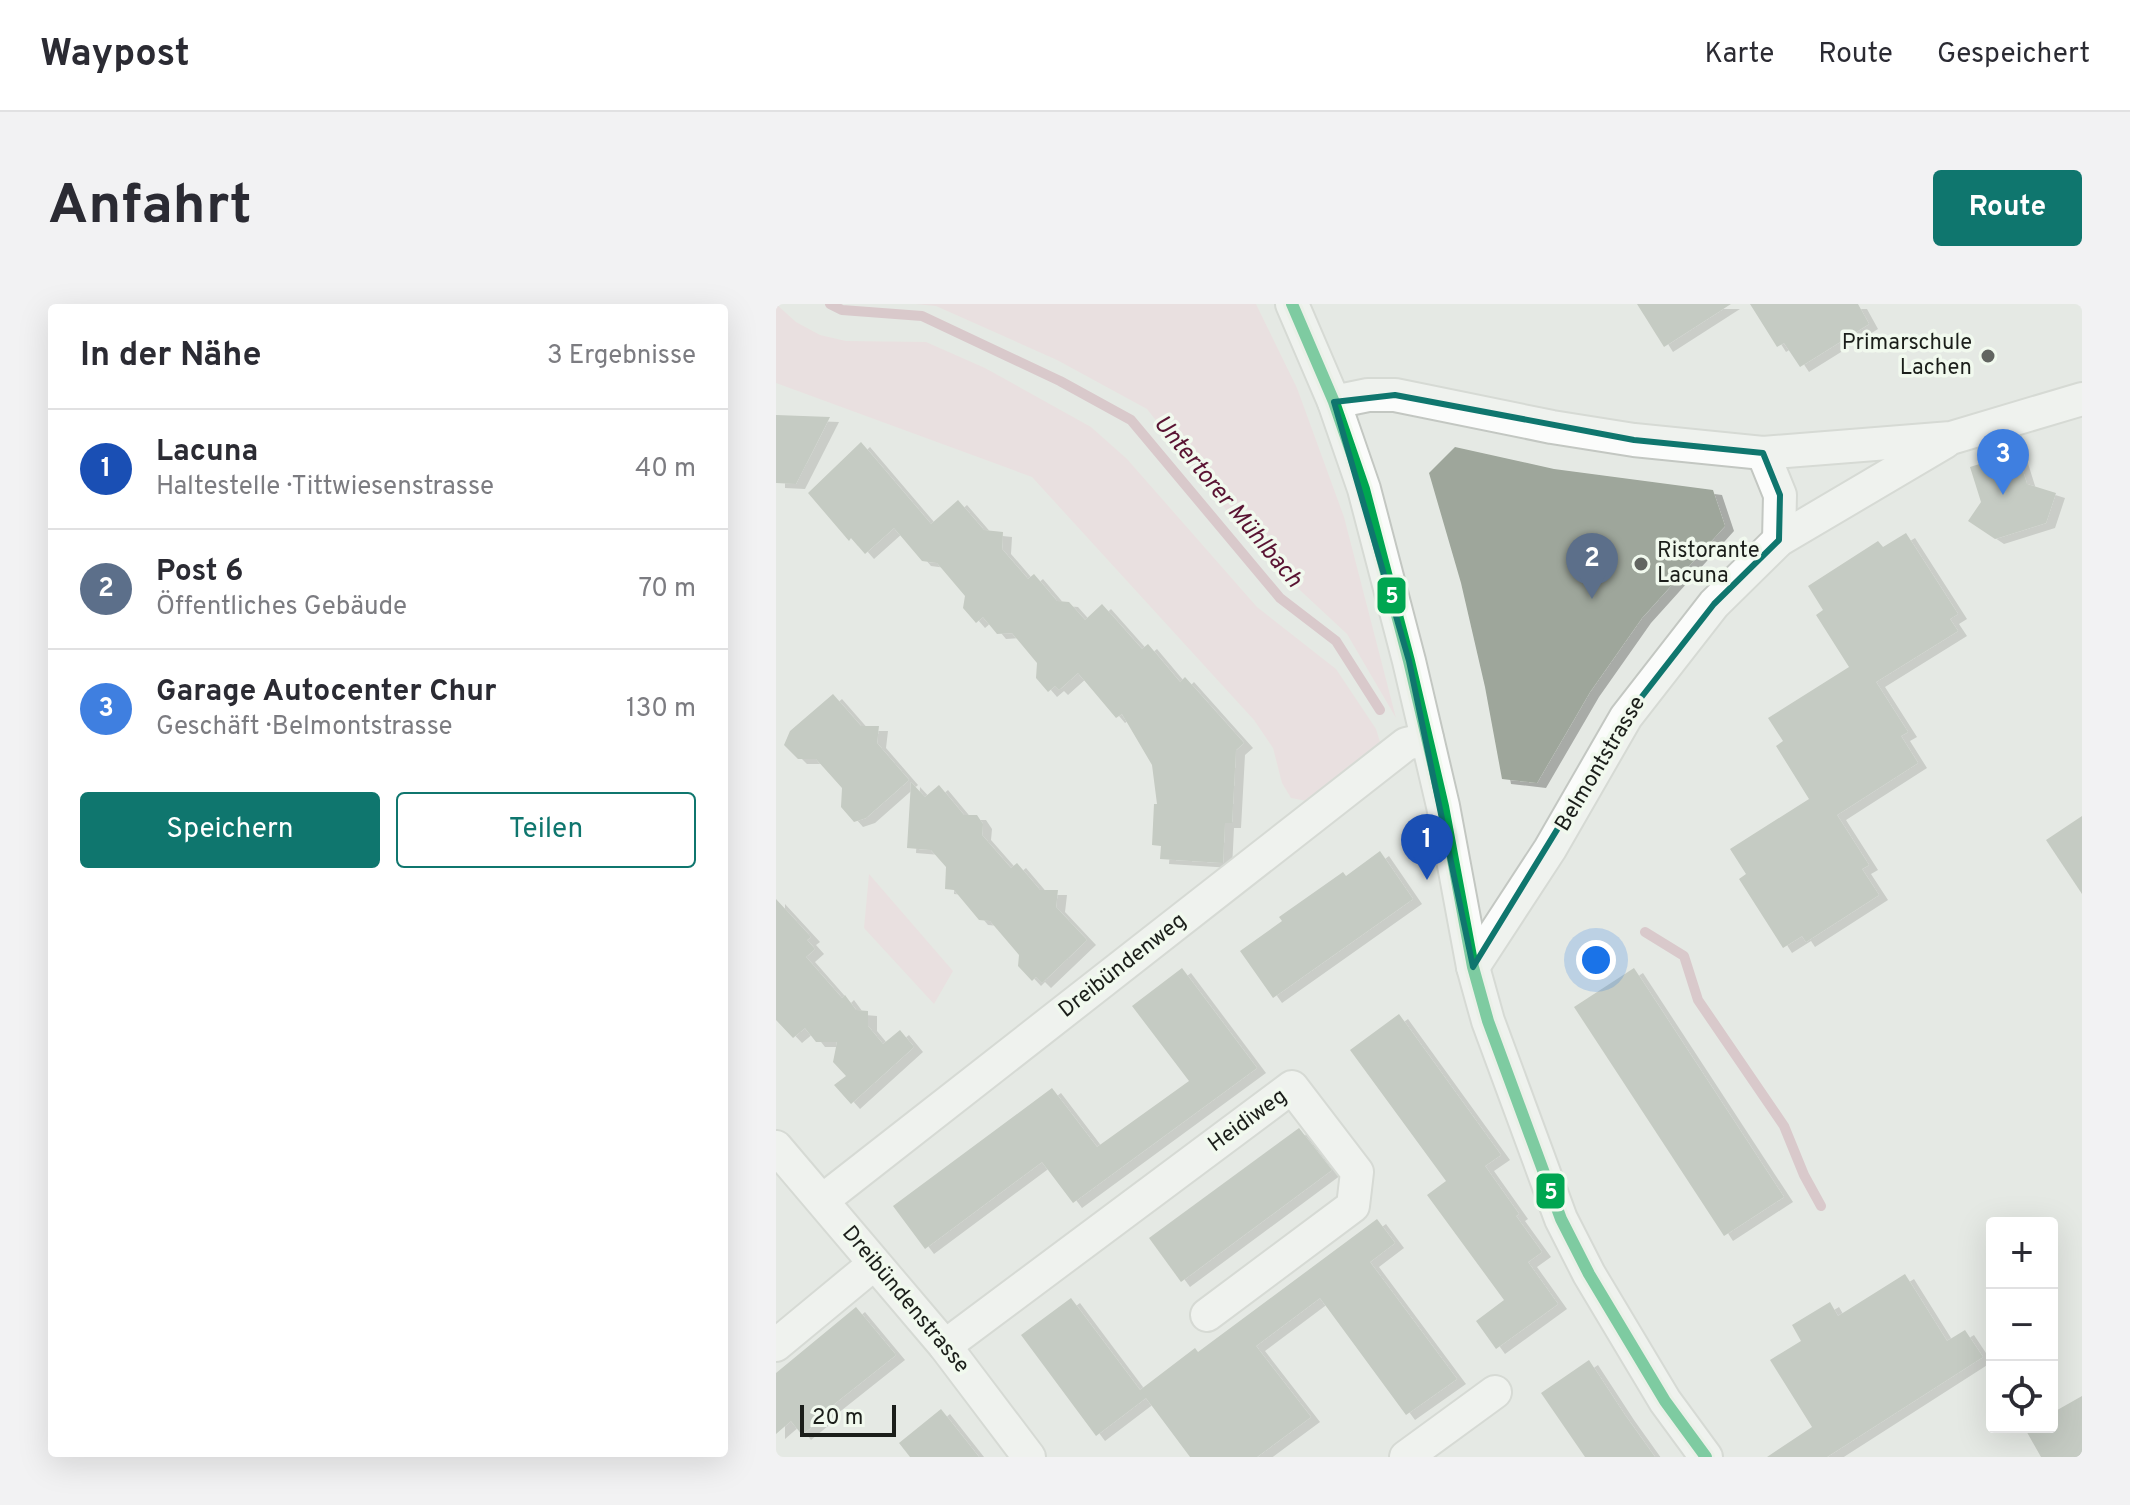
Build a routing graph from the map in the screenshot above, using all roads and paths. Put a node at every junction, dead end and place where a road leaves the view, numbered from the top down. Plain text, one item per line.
1 (1292, 304) edge
2 (2082, 399) edge
3 (1334, 402) junction
4 (1951, 438) junction
5 (1763, 453) junction
6 (1779, 540) junction
7 (1427, 739) junction
8 (1473, 967) junction
9 (776, 1147) edge
10 (823, 1200) junction
11 (874, 1264) junction
12 (1207, 1315) dead end
13 (776, 1345) edge
14 (945, 1346) junction
15 (1495, 1392) dead end
16 (1029, 1457) edge
17 (1406, 1457) edge
18 (1706, 1457) edge

1 - 3 street
2 - 4 street, Belmontstrasse
3 - 5 street, Belmontstrasse
3 - 7 street
4 - 5 street, Belmontstrasse
4 - 6 street, Belmontstrasse
5 - 6 street
6 - 8 street, Belmontstrasse
7 - 8 street
7 - 10 street, Dreibündenweg
8 - 18 street
9 - 10 street, Dreibündenstrasse
10 - 11 street, Dreibündenstrasse
11 - 13 street
11 - 14 street, Dreibündenstrasse
12 - 14 street, Heidiweg
14 - 16 street, Dreibündenstrasse
15 - 17 street

